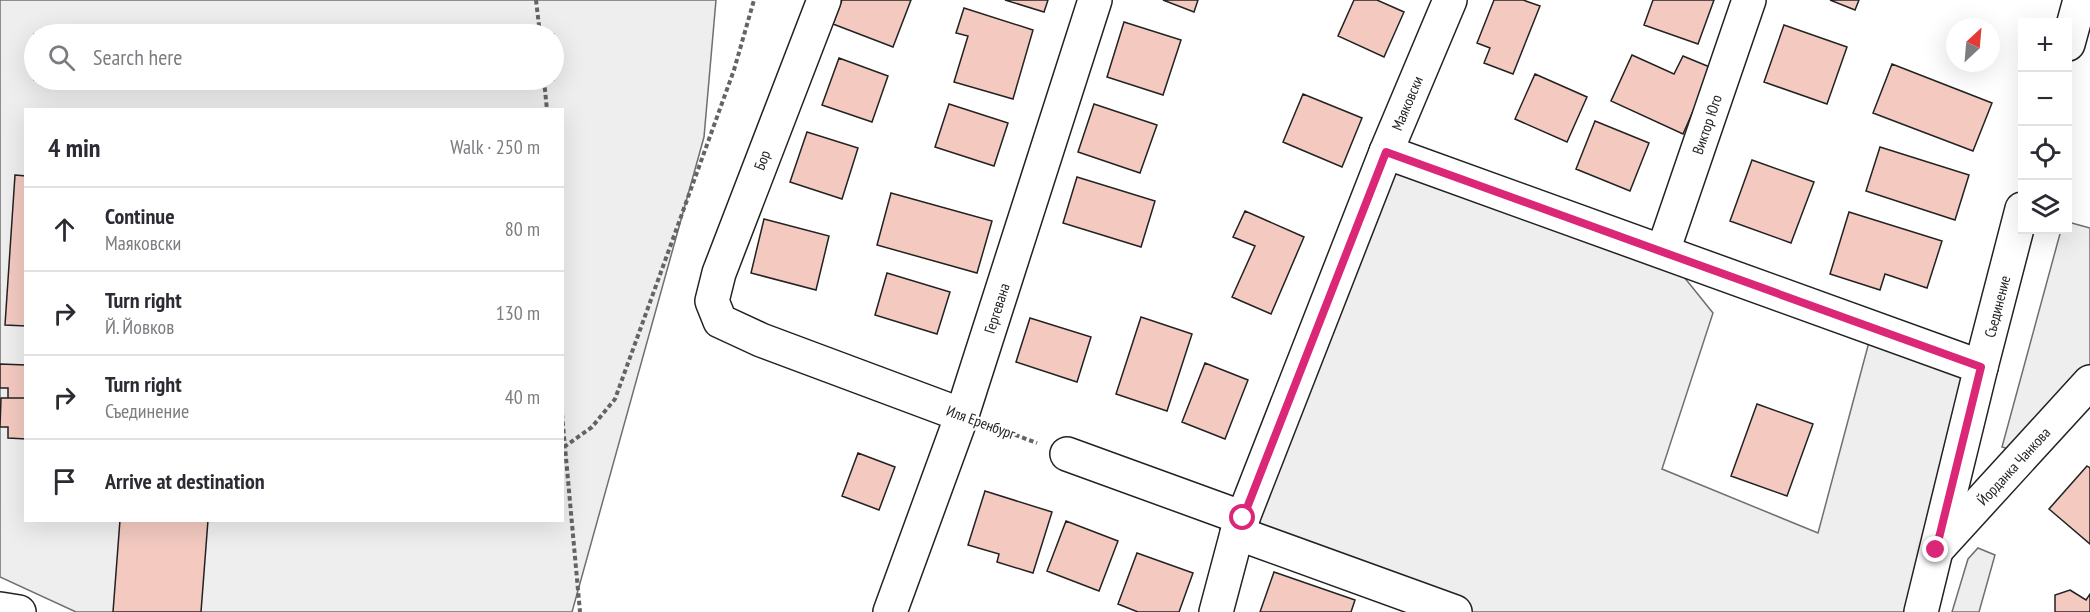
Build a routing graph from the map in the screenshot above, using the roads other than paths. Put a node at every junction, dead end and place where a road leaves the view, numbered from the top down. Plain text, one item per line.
1 (824, 0) edge
2 (1095, 0) edge
3 (1450, 0) edge
4 (1749, 0) edge
5 (2080, 0) edge
6 (2072, 27) edge
7 (1386, 152) junction
8 (2018, 224) edge
9 (1663, 251) junction
10 (720, 321) joint
11 (1981, 367) junction
12 (2090, 382) edge
13 (962, 415) junction
14 (1067, 454) road end
15 (1240, 526) junction
16 (1936, 550) junction
17 (0, 609) edge
18 (19, 612) edge
19 (890, 612) edge
20 (1216, 612) edge
21 (1455, 612) edge
22 (1921, 612) edge

1 - 10 street, Бор
2 - 13 street, Гергевана
3 - 7 street, Маяковски
4 - 9 street, Виктор Юго
5 - 6 street
7 - 9 street
7 - 15 street, Маяковски
8 - 11 street, Съединение
9 - 11 street
10 - 13 street, Иля Еренбург
11 - 16 street, Съединение
12 - 16 street, Йорданка Чанкова
13 - 19 street, Гергевана
14 - 15 street
15 - 20 street, Маяковски
15 - 21 street
16 - 22 street, Съединение
17 - 18 street

